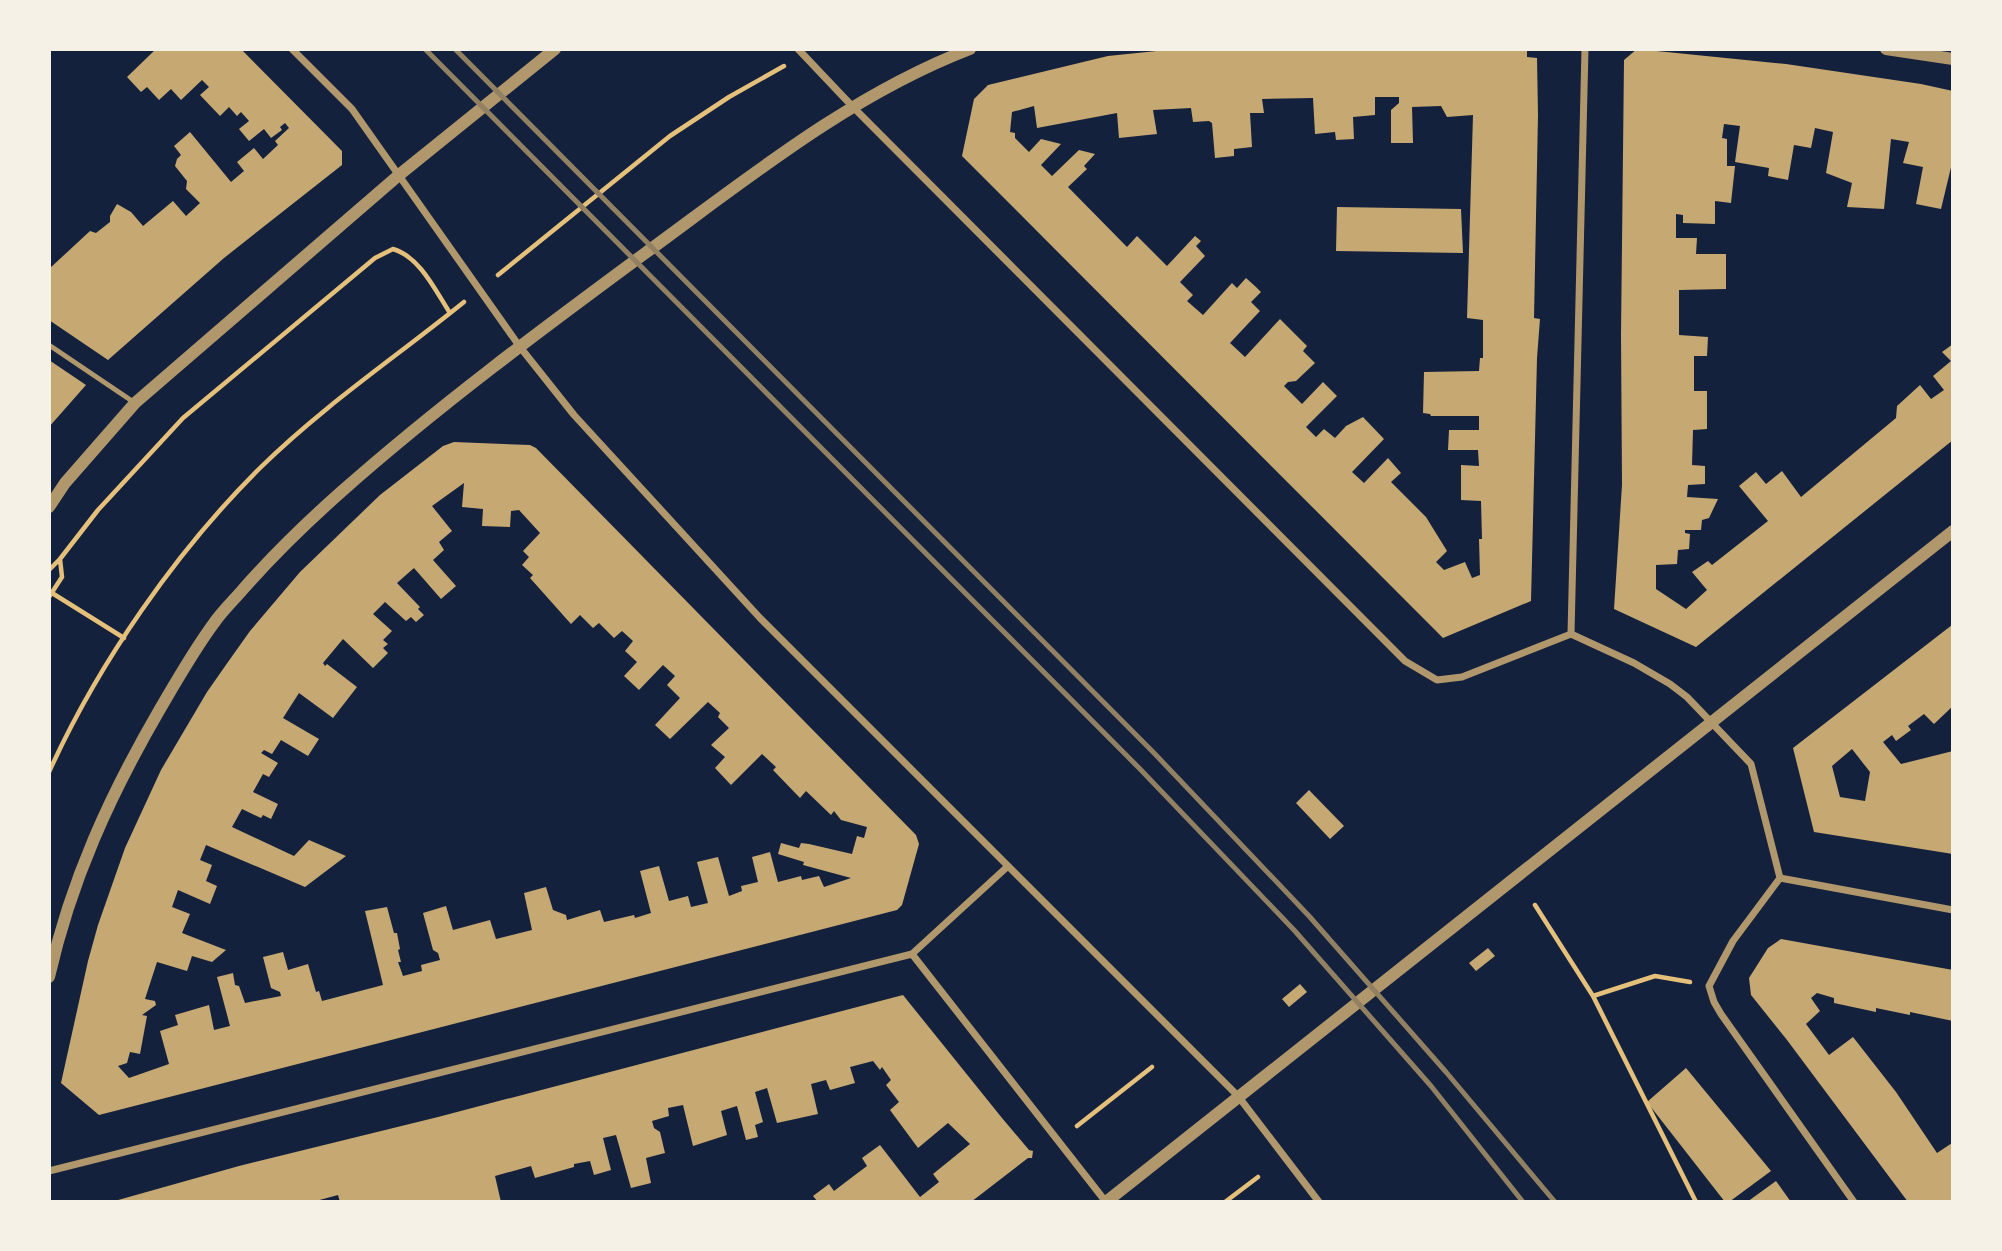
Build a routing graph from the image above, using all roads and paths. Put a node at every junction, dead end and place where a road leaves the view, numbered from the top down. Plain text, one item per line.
1 (292, 49) edge
2 (555, 49) edge
3 (970, 49) edge
4 (1585, 49) edge
5 (1885, 49) edge
6 (800, 52) edge
7 (1953, 59) edge
8 (852, 106) junction
9 (399, 175) junction
10 (479, 290) junction
11 (450, 313) junction
12 (49, 345) edge
13 (520, 347) junction
14 (135, 403) junction
15 (49, 507) edge
16 (1953, 531) edge
17 (60, 559) junction
18 (49, 570) edge
19 (50, 595) edge
20 (1572, 634) junction
21 (124, 638) junction
22 (1711, 723) junction
23 (49, 772) edge
24 (1007, 867) junction
25 (1780, 878) junction
26 (1535, 905) dead end
27 (1953, 910) edge
28 (912, 954) junction
29 (49, 977) edge
30 (1709, 986) junction
31 (1592, 996) junction
32 (1152, 1067) dead end
33 (1238, 1096) junction
34 (1077, 1125) dead end
35 (49, 1171) edge
36 (1258, 1177) dead end
37 (1106, 1202) edge
38 (1225, 1202) edge
39 (1319, 1202) edge
40 (1696, 1202) edge
41 (1854, 1202) edge

1 - 9 street
2 - 9 street
3 - 8 street
4 - 20 street
5 - 7 street
6 - 8 street
6 - 10 path
8 - 13 street
8 - 20 street
9 - 10 street
9 - 14 street
10 - 11 path
10 - 13 street
11 - 17 path
11 - 21 path
12 - 14 lane
13 - 24 street
13 - 29 street
14 - 15 street
16 - 22 street
17 - 18 path
17 - 19 path
19 - 21 path
20 - 22 street
21 - 23 path
22 - 25 street
22 - 33 street
24 - 28 street
24 - 33 street
25 - 27 street
25 - 30 street
26 - 31 path
28 - 35 street
28 - 37 street
30 - 31 path
30 - 41 street
31 - 40 path
32 - 34 path
33 - 37 street
33 - 39 street
36 - 38 path

